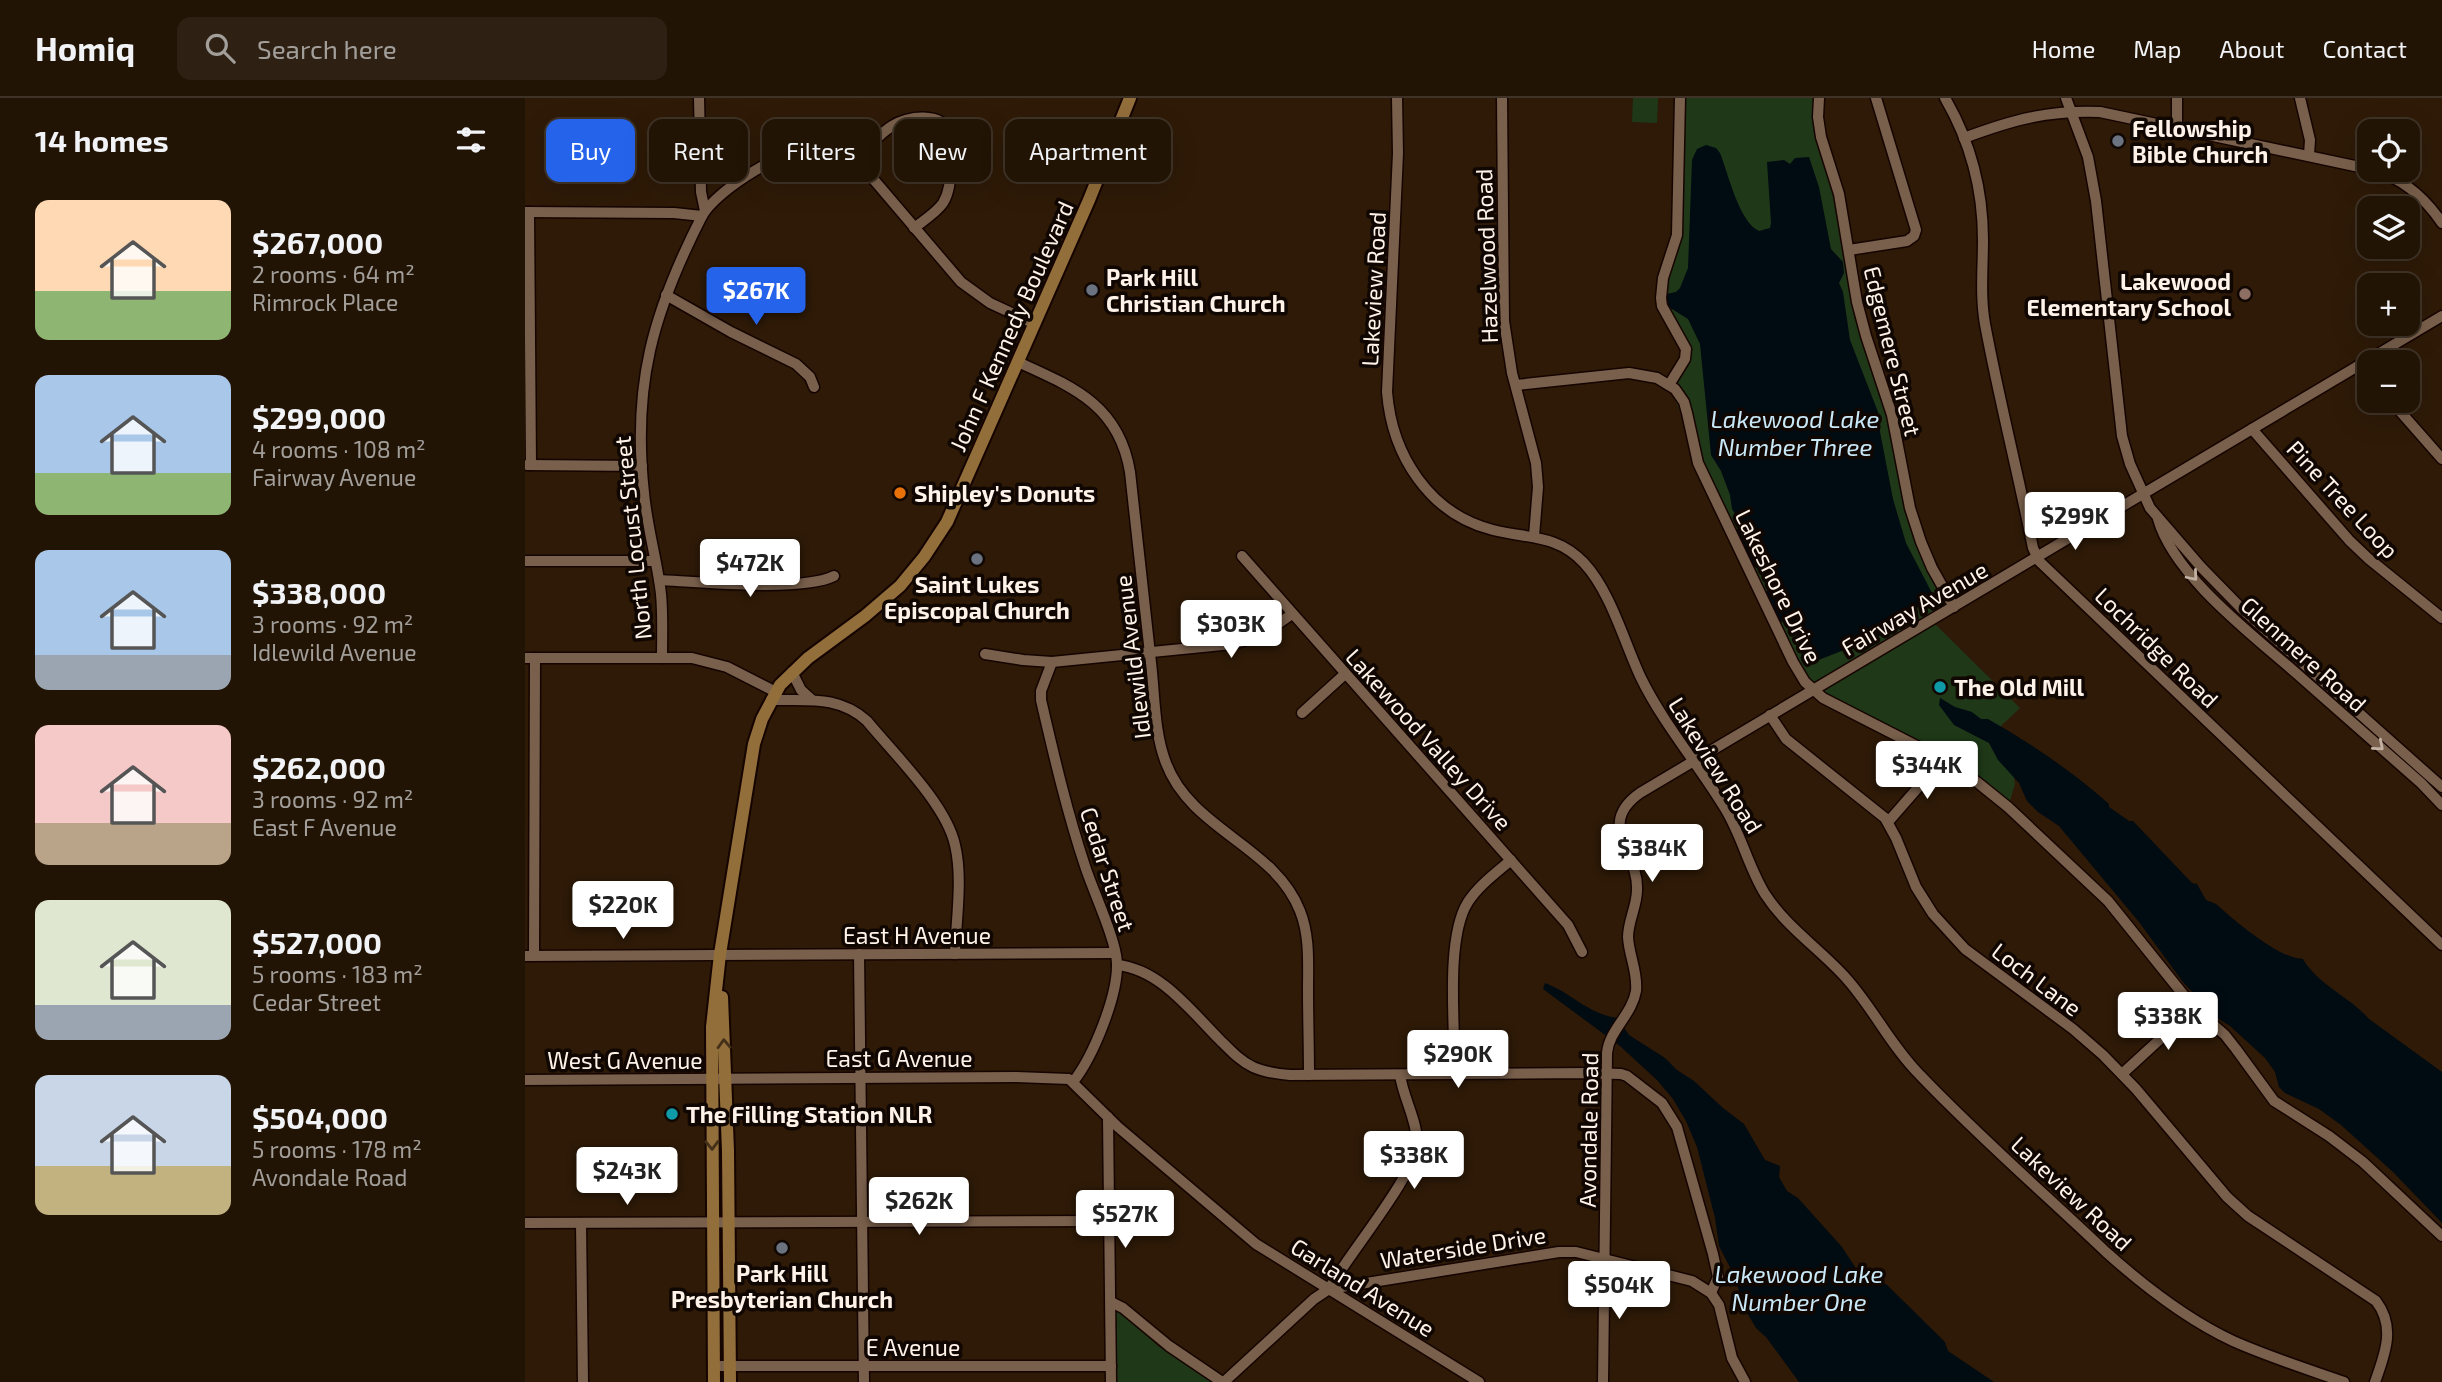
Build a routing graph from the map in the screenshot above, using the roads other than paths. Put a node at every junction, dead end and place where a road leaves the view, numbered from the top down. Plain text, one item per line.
1 (699, 98) edge
2 (1130, 98) edge
3 (1397, 98) edge
4 (1502, 98) edge
5 (1680, 98) edge
6 (1819, 98) edge
7 (1876, 98) edge
8 (1945, 98) edge
9 (2066, 98) edge
10 (2177, 98) edge
11 (2300, 98) edge
12 (2072, 111) junction
13 (2177, 127) junction
14 (880, 136) edge
15 (1964, 138) junction
16 (2309, 155) junction
17 (2357, 166) edge
18 (762, 168) edge
19 (875, 182) edge
20 (2401, 182) edge
21 (527, 212) edge
22 (703, 213) junction
23 (2442, 223) edge
24 (914, 228) junction
25 (1849, 250) junction
26 (666, 295) junction
27 (2442, 316) edge
28 (1035, 324) junction
29 (527, 337) edge
30 (2384, 350) edge
31 (1018, 362) junction
32 (2357, 366) edge
33 (1669, 384) junction
34 (1516, 385) junction
35 (814, 387) dead end
36 (2402, 413) edge
37 (2252, 429) junction
38 (2442, 458) edge
39 (528, 465) edge
40 (642, 466) junction
41 (2142, 493) junction
42 (2158, 519) junction
43 (1534, 536) junction
44 (1242, 556) dead end
45 (2037, 557) junction
46 (525, 561) edge
47 (655, 561) junction
48 (834, 576) dead end
49 (659, 580) junction
50 (1954, 607) junction
51 (1292, 614) junction
52 (2442, 618) edge
53 (1150, 652) junction
54 (985, 654) dead end
55 (530, 658) edge
56 (662, 658) junction
57 (1052, 662) junction
58 (792, 672) junction
59 (1345, 674) junction
60 (1813, 689) junction
61 (773, 696) junction
62 (811, 699) junction
63 (1302, 713) dead end
64 (1770, 715) junction
65 (1943, 759) junction
66 (1693, 761) junction
67 (2442, 787) edge
68 (2442, 805) edge
69 (1888, 822) junction
70 (1511, 860) junction
71 (2442, 945) edge
72 (1582, 952) dead end
73 (1115, 953) junction
74 (720, 954) junction
75 (859, 954) junction
76 (955, 954) junction
77 (529, 956) edge
78 (1117, 965) junction
79 (2194, 1008) junction
80 (1455, 1074) junction
81 (1607, 1074) junction
82 (2122, 1074) junction
83 (1309, 1075) junction
84 (1400, 1075) junction
85 (860, 1078) junction
86 (719, 1079) junction
87 (525, 1080) edge
88 (1073, 1082) junction
89 (1108, 1117) junction
90 (1110, 1221) junction
91 (713, 1222) junction
92 (729, 1222) junction
93 (862, 1222) junction
94 (525, 1223) edge
95 (581, 1223) junction
96 (2442, 1236) edge
97 (1605, 1259) junction
98 (1329, 1289) junction
99 (1711, 1293) junction
100 (1111, 1302) junction
101 (714, 1366) junction
102 (729, 1366) junction
103 (863, 1366) junction
104 (1111, 1366) junction
105 (583, 1382) edge
106 (714, 1382) edge
107 (730, 1382) edge
108 (864, 1382) edge
109 (1111, 1382) edge
110 (1223, 1382) edge
111 (1479, 1382) edge
112 (1603, 1382) edge
113 (1745, 1382) edge
114 (2344, 1382) edge
115 (2375, 1382) edge

1 - 22 street
2 - 28 main road, John F Kennedy Boulevard
3 - 43 street, Lakeview Road
4 - 34 street, Hazelwood Road
5 - 33 street
6 - 25 street, Edgemere Street
7 - 25 street
8 - 15 street
9 - 12 street, Glenmere Road
10 - 13 street
11 - 16 street
12 - 13 street
12 - 15 street
12 - 41 street, Glenmere Road
13 - 16 street
14 - 24 street
15 - 45 street
16 - 17 street
18 - 22 street
19 - 24 street
20 - 23 street
21 - 22 street
21 - 29 street
22 - 26 street, North Locust Street
24 - 28 street
25 - 50 street, Edgemere Street
26 - 35 street
26 - 40 street, North Locust Street
27 - 30 street, Fairway Avenue
28 - 31 main road, John F Kennedy Boulevard
29 - 39 street
31 - 53 street, Idlewild Avenue
31 - 58 main road, John F Kennedy Boulevard
32 - 37 street, Fairway Avenue
33 - 34 street
33 - 60 street, Lakeshore Drive
34 - 43 street, Hazelwood Road
36 - 38 street
37 - 41 street, Fairway Avenue
37 - 52 street, Pine Tree Loop
39 - 40 street
40 - 47 street, North Locust Street
41 - 42 street, Glenmere Road
41 - 45 street, Fairway Avenue
42 - 67 street, Glenmere Road
42 -> 68 street, Glenmere Road
43 - 66 street, Lakeview Road
44 - 51 street, Lakewood Valley Drive
45 - 50 street, Fairway Avenue
45 - 71 street, Lochridge Road
46 - 47 street
47 - 49 street, North Locust Street
48 - 49 street
49 - 56 street, North Locust Street
50 - 60 street, Fairway Avenue
51 - 53 street
51 - 59 street, Lakewood Valley Drive
53 - 57 street
53 - 83 street, Idlewild Avenue
54 - 57 street
55 - 56 street
55 - 77 street
56 - 61 street
57 - 73 street, Cedar Street
58 - 61 main road, John F Kennedy Boulevard
58 - 62 street
59 - 63 street
59 - 70 street, Lakewood Valley Drive
60 - 64 street, Fairway Avenue
60 - 65 street, Lakeshore Drive
61 - 62 street
61 - 74 main road, John F Kennedy Boulevard
62 - 76 street
64 - 66 street, Fairway Avenue
64 - 69 street, Loch Lane
65 - 69 street
65 - 79 street, Lakeshore Drive
66 - 81 street, Avondale Road
66 - 114 street, Lakeview Road
69 - 82 street, Loch Lane
70 - 72 street, Lakewood Valley Drive
70 - 80 street
73 - 76 street, East H Avenue
73 - 78 street, Cedar Street
74 - 75 street, East H Avenue
74 - 77 street, East H Avenue
74 - 86 main road, John F Kennedy Boulevard
75 - 76 street, East H Avenue
75 - 85 street
78 - 83 street
78 - 88 street, Cedar Street
79 - 82 street
79 - 96 street, Lakeshore Drive
80 - 81 street
80 - 84 street
81 - 97 street, Avondale Road
81 - 99 street
82 - 115 street, Loch Lane
83 - 84 street
84 - 98 street
85 - 86 street, East G Avenue
85 - 88 street, East G Avenue
85 - 93 street
86 - 87 street, West G Avenue
86 -> 91 main road, John F Kennedy Boulevard
86 - 92 main road, John F Kennedy Boulevard
88 - 89 street, Garland Avenue
89 - 90 street
89 - 98 street, Garland Avenue
90 - 93 street
90 - 100 street
91 - 92 street
91 - 95 street
91 - 101 main road, John F Kennedy Boulevard
92 - 93 street
92 - 102 main road, John F Kennedy Boulevard
93 - 103 street
94 - 95 street
95 - 105 street
97 - 98 street, Waterside Drive
97 - 99 street, Waterside Drive
97 - 112 street, Avondale Road
98 - 110 street
98 - 111 street, Garland Avenue
99 - 113 street
100 - 104 street
100 - 110 street
101 - 102 street, E Avenue
101 - 106 main road, John F Kennedy Boulevard
102 - 103 street, E Avenue
102 - 107 main road, John F Kennedy Boulevard
103 - 104 street, E Avenue
103 - 108 street
104 - 109 street

